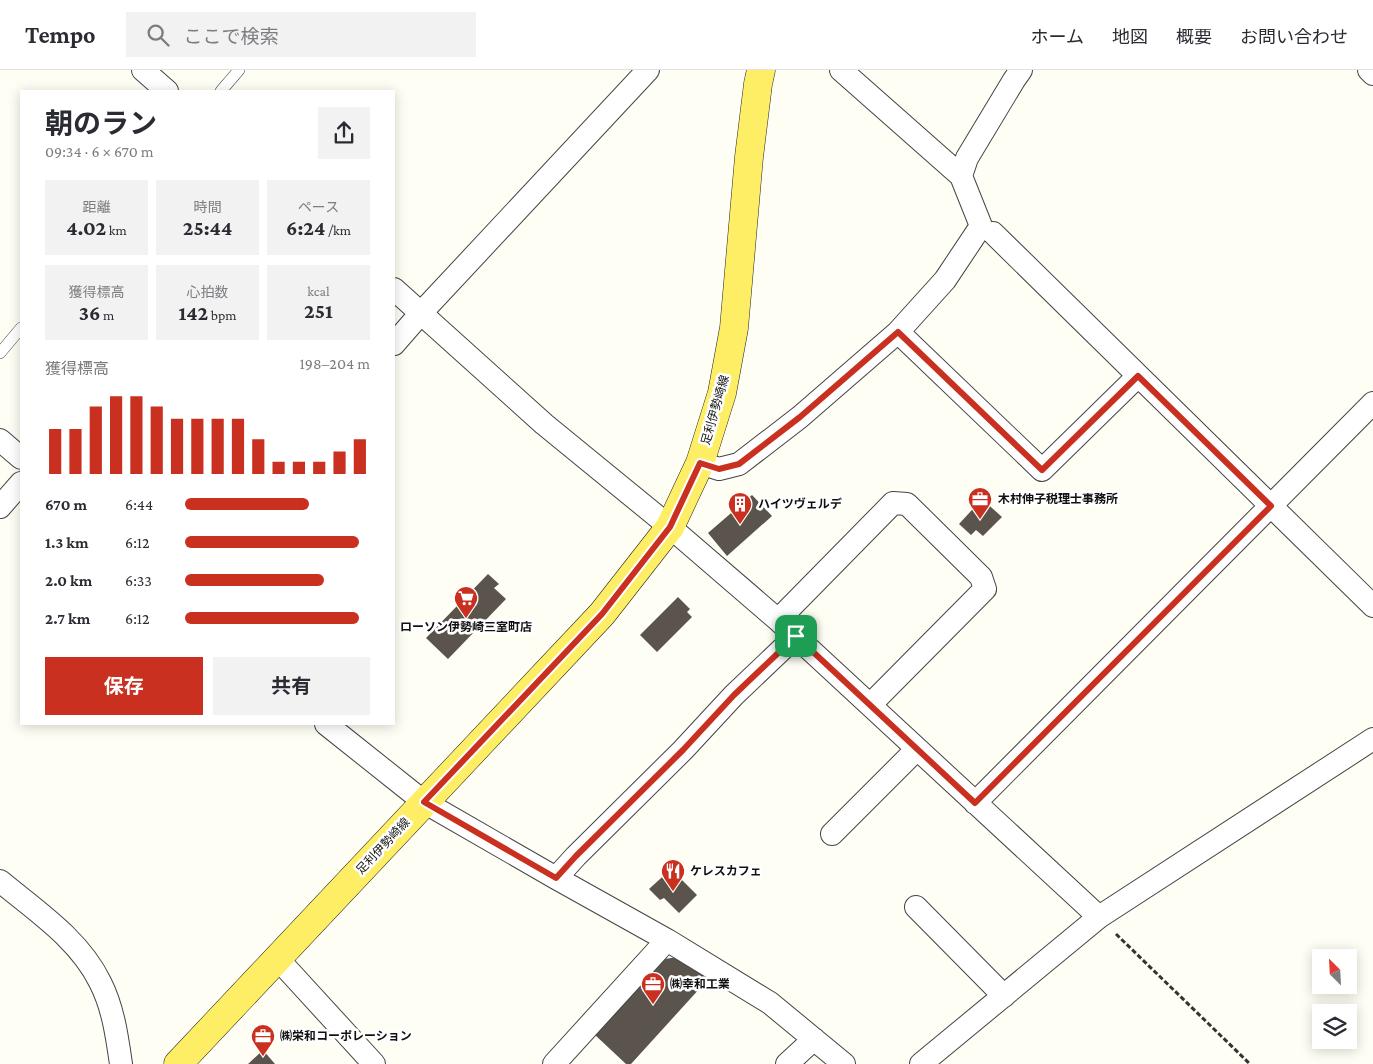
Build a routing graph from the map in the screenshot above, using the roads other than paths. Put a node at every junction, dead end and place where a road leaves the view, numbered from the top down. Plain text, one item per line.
1 (143, 70) edge
2 (239, 70) edge
3 (648, 70) edge
4 (762, 70) edge
5 (841, 70) edge
6 (1021, 70) edge
7 (1369, 70) edge
8 (1373, 74) edge
9 (166, 90) edge
10 (222, 90) edge
11 (962, 176) junction
12 (993, 233) dead end
13 (395, 289) edge
14 (421, 313) junction
15 (20, 329) edge
16 (898, 332) junction
17 (395, 343) edge
18 (0, 353) edge
19 (1138, 376) junction
20 (1373, 403) edge
21 (0, 440) edge
22 (20, 457) edge
23 (700, 463) junction
24 (20, 483) edge
25 (1271, 506) junction
26 (0, 507) edge
27 (670, 527) junction
28 (1373, 606) edge
29 (778, 620) junction
30 (796, 636) junction
31 (870, 705) junction
32 (327, 725) edge
33 (1373, 739) edge
34 (917, 749) junction
35 (424, 802) junction
36 (975, 803) junction
37 (832, 834) dead end
38 (556, 878) junction
39 (0, 881) edge
40 (916, 907) dead end
41 (1099, 917) junction
42 (667, 940) junction
43 (277, 958) junction
44 (1004, 996) junction
45 (814, 1039) junction
46 (121, 1064) edge
47 (178, 1064) edge
48 (374, 1064) edge
49 (554, 1064) edge
50 (787, 1064) edge
51 (844, 1064) edge
52 (921, 1064) edge

1 - 9 street
2 - 10 lane
3 - 14 street
4 - 23 main road, 足利伊勢崎線
5 - 11 street
6 - 11 street
7 - 8 street
11 - 16 street
12 - 19 street
13 - 14 street
14 - 17 street
14 - 27 street
15 - 18 lane
16 - 19 street
16 - 23 street
19 - 25 street
20 - 25 street
21 - 22 street
23 - 27 main road, 足利伊勢崎線
24 - 26 street
25 - 28 street
25 - 36 street
27 - 29 street
27 - 35 main road, 足利伊勢崎線
29 - 30 street
29 - 31 street
30 - 31 street
30 - 38 street
31 - 34 street
32 - 35 street
33 - 41 street
34 - 36 street
34 - 37 street
35 - 38 street
35 - 43 main road, 足利伊勢崎線
36 - 41 street
38 - 42 street
39 - 46 street
40 - 44 street
41 - 44 street
42 - 45 street
42 - 49 street
43 - 47 main road, 足利伊勢崎線
43 - 48 street
44 - 52 street
45 - 50 street
45 - 51 street

